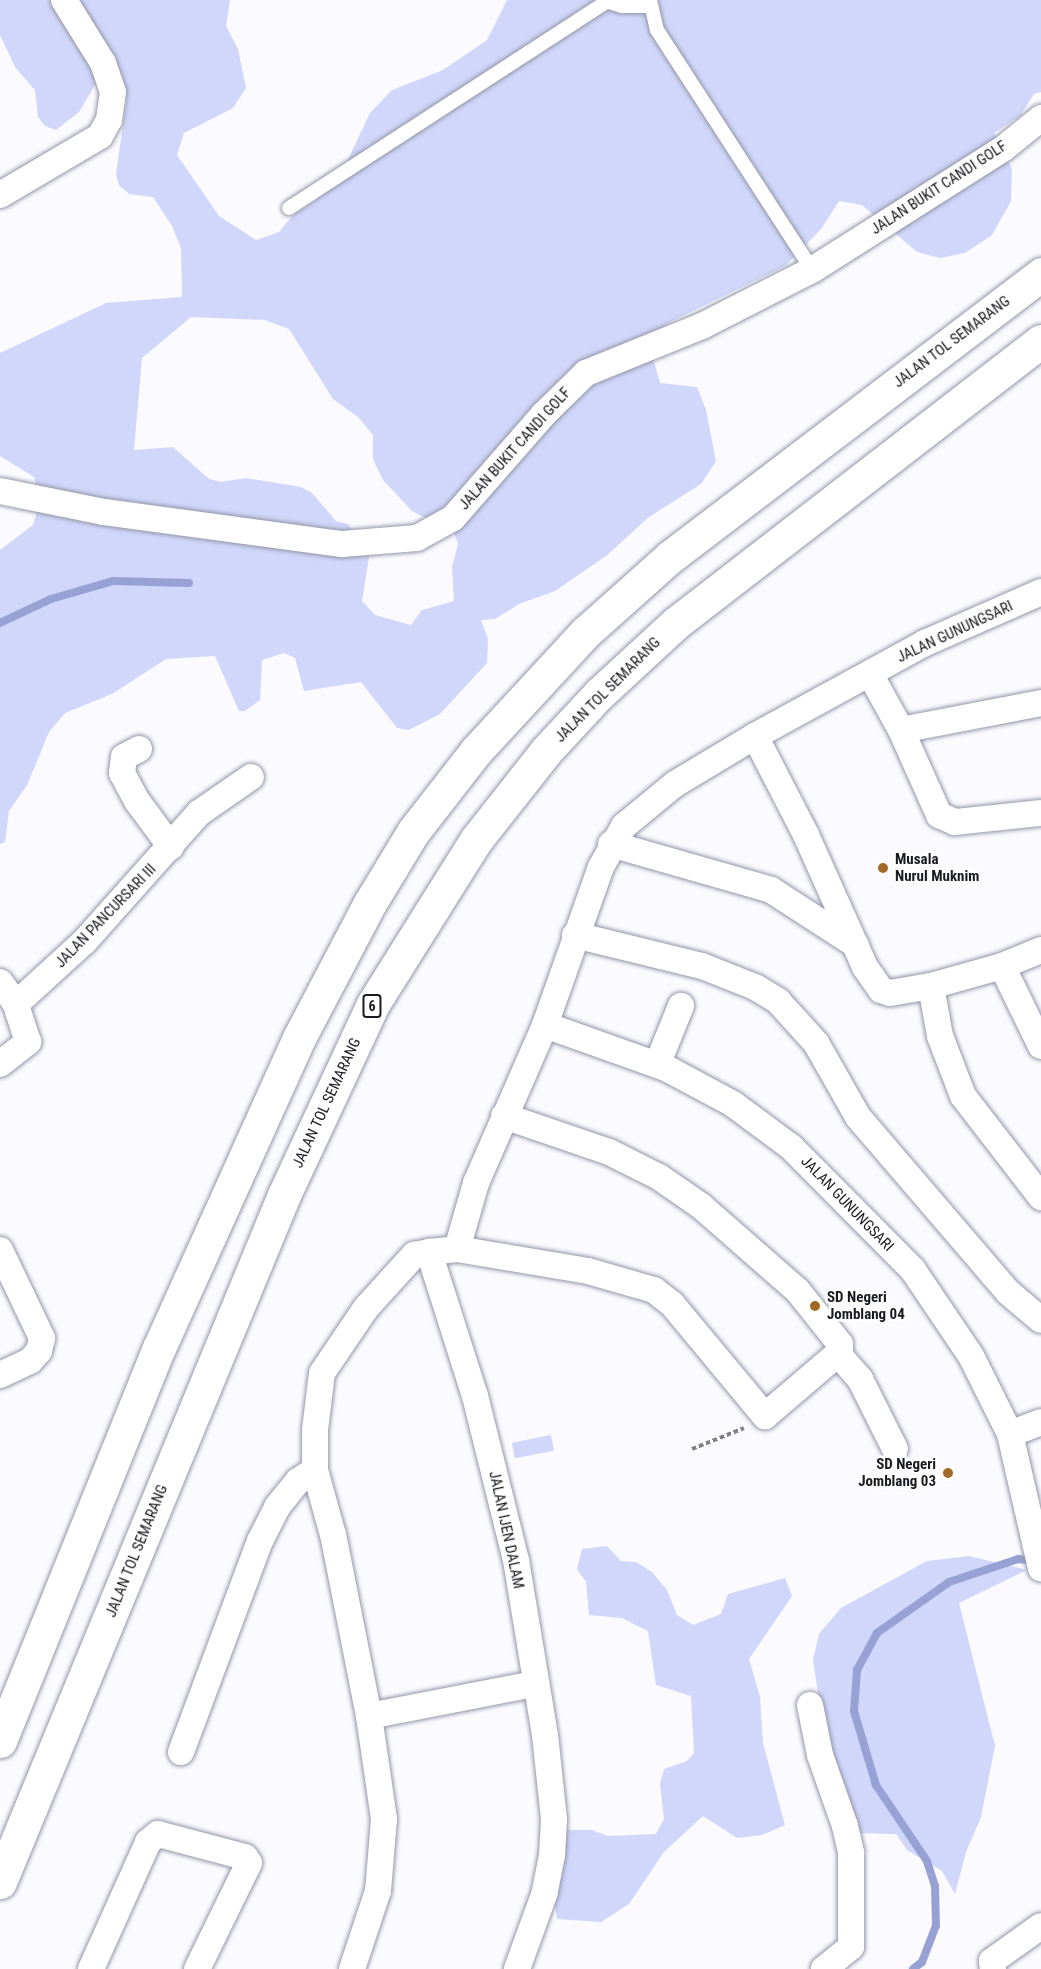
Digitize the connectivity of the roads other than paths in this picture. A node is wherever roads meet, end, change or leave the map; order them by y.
1 (64, 0) edge
2 (604, 1) edge
3 (649, 3) edge
4 (1041, 118) edge
5 (0, 195) edge
6 (289, 208) dead end
7 (812, 270) junction
8 (1041, 274) edge
9 (1041, 341) edge
10 (0, 491) edge
11 (1041, 592) edge
12 (870, 675) junction
13 (1041, 703) edge
14 (901, 730) junction
15 (755, 736) junction
16 (139, 749) dead end
17 (251, 777) dead end
18 (1041, 813) edge
19 (611, 844) junction
20 (171, 847) junction
21 (574, 935) junction
22 (856, 945) junction
23 (1041, 950) edge
24 (1002, 966) junction
25 (0, 982) edge
26 (931, 986) junction
27 (16, 1004) junction
28 (681, 1006) dead end
29 (545, 1025) junction
30 (1041, 1046) edge
31 (0, 1064) edge
32 (657, 1065) junction
33 (504, 1116) junction
34 (1041, 1197) edge
35 (457, 1249) junction
36 (0, 1250) edge
37 (429, 1252) junction
38 (5, 1277) edge
39 (1041, 1320) edge
40 (839, 1355) junction
41 (0, 1375) edge
42 (1041, 1422) edge
43 (1010, 1434) junction
44 (895, 1449) dead end
45 (315, 1470) junction
46 (1041, 1568) edge
47 (534, 1684) junction
48 (810, 1705) dead end
49 (369, 1716) junction
50 (0, 1741) edge
51 (181, 1752) dead end
52 (0, 1882) edge
53 (1041, 1926) edge
54 (91, 1969) edge
55 (197, 1969) edge
56 (352, 1969) edge
57 (518, 1969) edge
58 (824, 1969) edge
59 (993, 1969) edge

1 - 5 street
2 - 3 lane
2 - 6 lane
3 - 7 lane
4 - 7 street, JALAN BUKIT CANDI GOLF
7 - 10 street, JALAN BUKIT CANDI GOLF
8 - 50 highway, JALAN TOL SEMARANG
9 - 52 highway, JALAN TOL SEMARANG / 6
11 - 12 street, JALAN GUNUNGSARI
12 - 14 street
12 - 15 street, JALAN GUNUNGSARI
13 - 14 street
14 - 18 street
15 - 19 street, JALAN GUNUNGSARI
15 - 22 street
16 - 20 street
17 - 20 street, JALAN PANCURSARI III
19 - 21 street, JALAN GUNUNGSARI
19 - 22 street
20 - 27 street, JALAN PANCURSARI III
21 - 29 street, JALAN GUNUNGSARI
21 - 39 street
22 - 26 street
23 - 24 street
24 - 26 street
24 - 30 street
25 - 27 street
26 - 34 street
27 - 31 street
28 - 32 street
29 - 32 street, JALAN GUNUNGSARI
29 - 33 street, JALAN GUNUNGSARI
32 - 43 street, JALAN GUNUNGSARI
33 - 35 street, JALAN GUNUNGSARI
33 - 40 street
35 - 37 street
35 - 40 street
36 - 38 street
37 - 45 street
37 - 47 street, JALAN IJEN DALAM
38 - 41 street
40 - 44 street
42 - 43 street
43 - 46 street, JALAN GUNUNGSARI
45 - 49 street
45 - 51 street
47 - 49 street
47 - 57 street, JALAN IJEN DALAM
48 - 58 street
49 - 56 street
53 - 59 street
54 - 55 street

